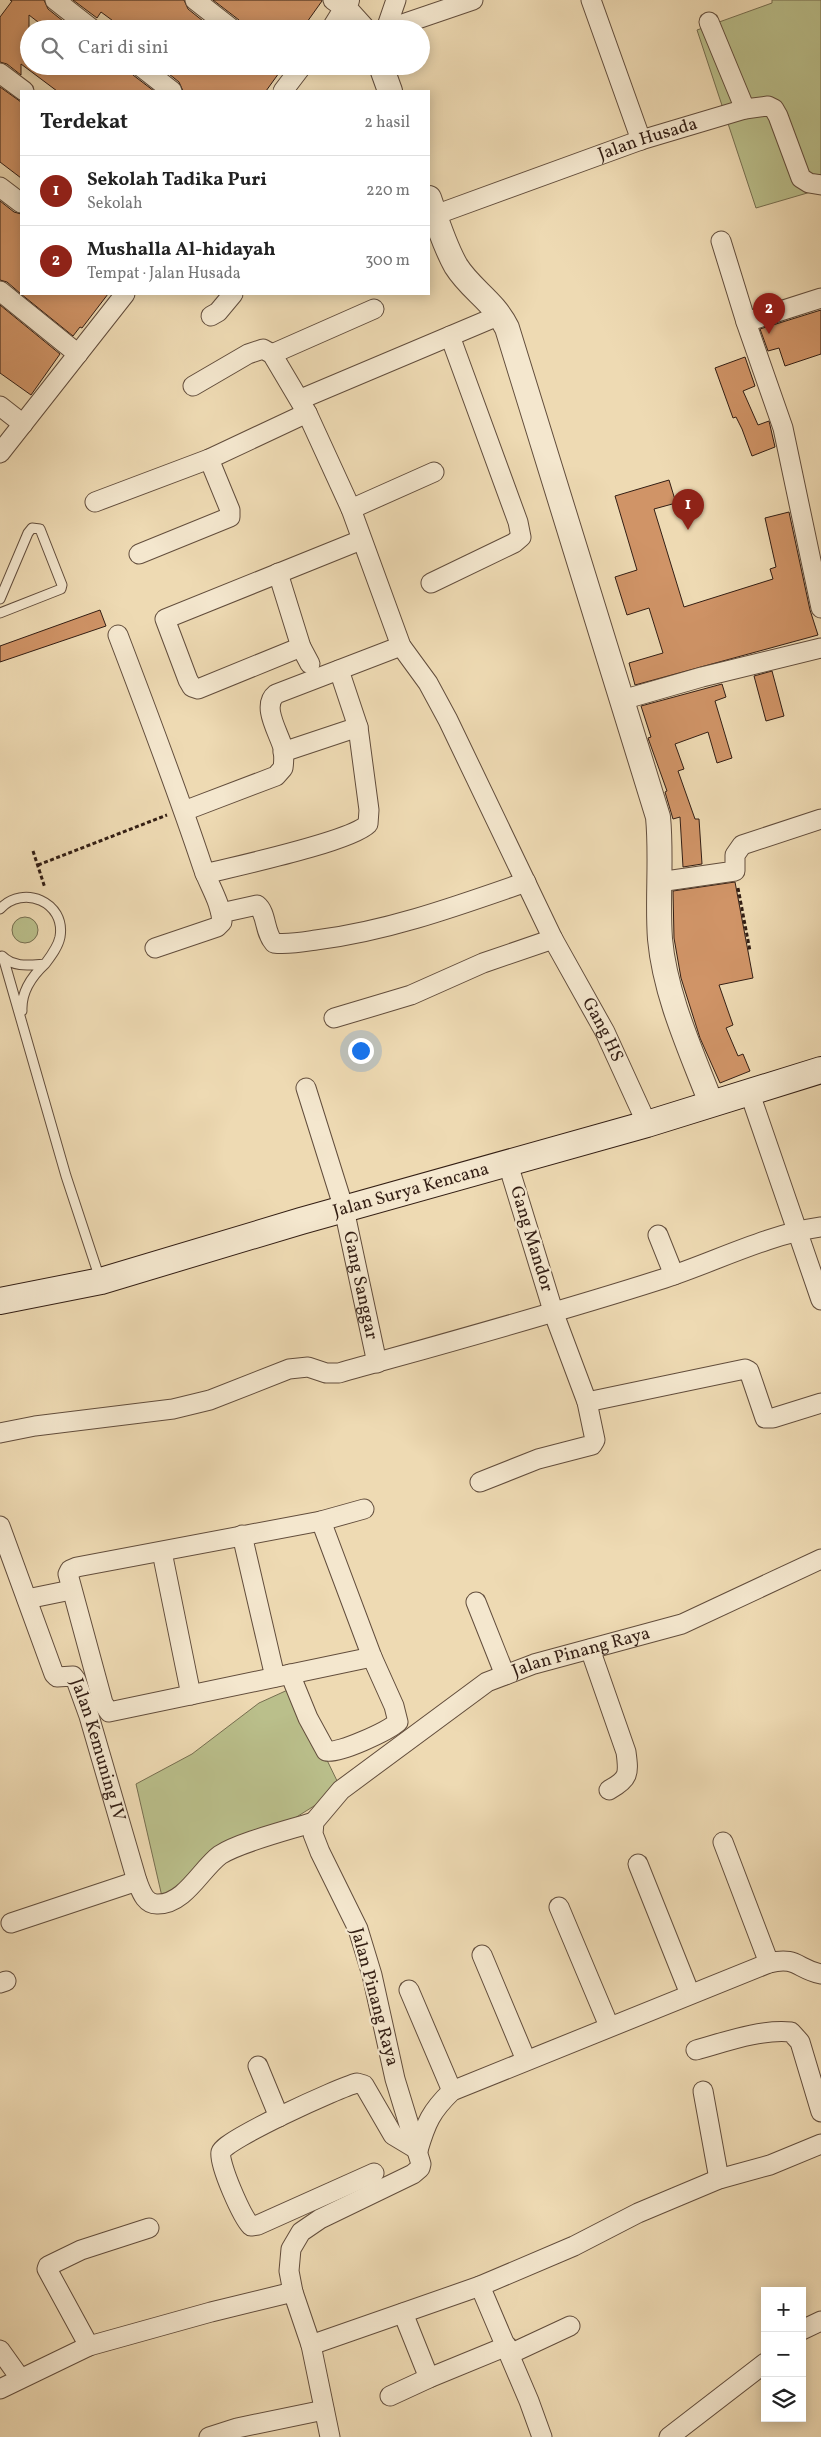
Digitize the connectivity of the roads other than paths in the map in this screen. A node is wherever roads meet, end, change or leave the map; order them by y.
1 (55, 0) edge
2 (195, 0) edge
3 (396, 0) edge
4 (473, 0) edge
5 (591, 0) edge
6 (341, 3) edge
7 (81, 20) edge
8 (221, 20) edge
9 (334, 20) edge
10 (355, 20) edge
11 (390, 20) edge
12 (414, 20) edge
13 (709, 22) dead end
14 (0, 73) edge
15 (152, 75) edge
16 (291, 75) edge
17 (384, 75) edge
18 (23, 90) edge
19 (171, 90) edge
20 (283, 90) edge
21 (390, 90) edge
22 (745, 109) junction
23 (641, 140) junction
24 (821, 185) edge
25 (0, 187) edge
26 (20, 202) edge
27 (432, 206) edge
28 (720, 241) dead end
29 (0, 291) edge
30 (124, 295) edge
31 (232, 295) edge
32 (821, 298) edge
33 (374, 309) dead end
34 (500, 315) junction
35 (211, 316) dead end
36 (746, 322) junction
37 (450, 336) junction
38 (78, 354) junction
39 (272, 354) junction
40 (193, 386) dead end
41 (0, 406) edge
42 (304, 406) junction
43 (23, 424) junction
44 (0, 452) edge
45 (209, 459) junction
46 (434, 472) dead end
47 (95, 502) dead end
48 (351, 509) junction
49 (361, 540) junction
50 (139, 554) dead end
51 (278, 573) junction
52 (431, 583) dead end
53 (0, 599) edge
54 (821, 608) edge
55 (0, 613) edge
56 (118, 635) dead end
57 (401, 646) junction
58 (301, 647) junction
59 (821, 648) edge
60 (310, 664) dead end
61 (339, 670) junction
62 (622, 700) junction
63 (358, 727) junction
64 (283, 752) junction
65 (175, 813) junction
66 (821, 819) edge
67 (205, 874) junction
68 (526, 882) junction
69 (659, 882) junction
70 (0, 909) edge
71 (221, 913) junction
72 (553, 939) junction
73 (155, 948) dead end
74 (2, 955) edge
75 (45, 964) junction
76 (334, 1018) dead end
77 (25, 1028) junction
78 (821, 1070) edge
79 (306, 1088) dead end
80 (749, 1091) junction
81 (711, 1103) junction
82 (647, 1124) junction
83 (508, 1164) junction
84 (344, 1209) junction
85 (821, 1227) edge
86 (797, 1230) junction
87 (658, 1235) dead end
88 (674, 1275) junction
89 (101, 1281) junction
90 (821, 1300) edge
91 (0, 1301) edge
92 (554, 1314) junction
93 (377, 1363) junction
94 (587, 1402) junction
95 (821, 1403) edge
96 (0, 1433) edge
97 (480, 1482) dead end
98 (364, 1509) dead end
99 (321, 1521) junction
100 (0, 1526) edge
101 (242, 1535) junction
102 (162, 1552) junction
103 (821, 1559) edge
104 (71, 1590) junction
105 (27, 1599) junction
106 (476, 1602) dead end
107 (590, 1649) junction
108 (372, 1657) junction
109 (505, 1675) junction
110 (282, 1676) junction
111 (191, 1696) junction
112 (609, 1790) dead end
113 (314, 1822) junction
114 (723, 1842) dead end
115 (638, 1864) dead end
116 (137, 1881) junction
117 (559, 1907) dead end
118 (11, 1923) dead end
119 (482, 1955) dead end
120 (769, 1963) junction
121 (821, 1974) edge
122 (409, 1990) dead end
123 (690, 1994) junction
124 (609, 2026) junction
125 (696, 2050) dead end
126 (526, 2060) junction
127 (258, 2066) dead end
128 (452, 2091) junction
129 (703, 2091) dead end
130 (821, 2112) edge
131 (279, 2117) junction
132 (821, 2144) edge
133 (418, 2150) junction
134 (374, 2173) dead end
135 (719, 2179) junction
136 (149, 2228) dead end
137 (480, 2286) junction
138 (293, 2292) junction
139 (403, 2313) junction
140 (821, 2321) edge
141 (570, 2326) dead end
142 (806, 2328) edge
143 (311, 2345) junction
144 (89, 2346) junction
145 (0, 2350) edge
146 (508, 2350) junction
147 (761, 2366) edge
148 (20, 2378) junction
149 (429, 2378) junction
150 (0, 2389) edge
151 (390, 2396) dead end
152 (324, 2410) junction
153 (676, 2435) edge
154 (209, 2437) edge
155 (330, 2437) edge
156 (542, 2437) edge

1 - 7 street
2 - 8 street
3 - 11 street
4 - 12 street
5 - 23 street
6 - 9 street
6 - 10 street
13 - 22 street
14 - 18 street
15 - 19 street
16 - 20 street
17 - 21 street
22 - 23 street, Jalan Husada
22 - 24 street, Jalan Husada
23 - 27 street, Jalan Husada
25 - 26 street
27 - 34 street
28 - 36 street
29 - 38 street
30 - 38 street
31 - 35 street
32 - 36 street
33 - 39 street
34 - 37 street
34 - 62 street
36 - 54 street
37 - 42 street
37 - 52 street
38 - 43 street
39 - 40 street
39 - 42 street, Gang HS
41 - 43 street
42 - 45 street
42 - 48 street, Gang HS
43 - 44 street
45 - 47 street
45 - 50 street
46 - 48 street
48 - 49 street, Gang HS
49 - 51 street
49 - 57 street, Gang HS
51 - 58 street
51 - 58 street
53 - 55 lane
56 - 65 street
57 - 61 street
57 - 68 street, Gang HS
58 - 60 street
59 - 62 street
61 - 63 street
61 - 64 street
62 - 69 street
63 - 64 street
63 - 67 street
64 - 65 street
65 - 67 street
66 - 69 street
67 - 71 street
68 - 71 street
68 - 72 street, Gang HS
69 - 81 street
70 - 75 lane
71 - 73 street
72 - 76 street
72 - 82 street, Gang HS
74 - 75 lane
74 - 77 lane
75 - 77 lane
77 - 89 lane
78 - 80 main road, Jalan Surya Kencana
79 - 84 street, Gang Sanggar
80 - 81 main road, Jalan Surya Kencana
80 - 86 street
81 - 82 main road, Jalan Surya Kencana
82 - 83 main road, Jalan Surya Kencana
83 - 84 main road, Jalan Surya Kencana
83 - 92 street, Gang Mandor
84 - 89 main road, Jalan Surya Kencana
84 - 93 street, Gang Sanggar
85 - 86 street
86 - 88 street
86 - 90 street
87 - 88 street
88 - 92 street
89 - 91 main road, Jalan Surya Kencana
92 - 93 street
92 - 94 street, Gang Mandor
93 - 96 street
94 - 95 street
94 - 97 street, Gang Mandor
98 - 99 street
99 - 101 street
99 - 108 street
100 - 105 street, Jalan Kemuning IV
101 - 102 street
101 - 110 street
102 - 104 street
102 - 111 street
103 - 107 street, Jalan Pinang Raya
104 - 105 street
104 - 111 street
105 - 116 street, Jalan Kemuning IV
106 - 109 street
107 - 109 street, Jalan Pinang Raya
107 - 112 street
108 - 110 street
108 - 110 street
109 - 113 street, Jalan Pinang Raya
110 - 111 street
113 - 116 street
113 - 133 street, Jalan Pinang Raya
114 - 120 street
115 - 123 street
116 - 118 street
117 - 124 street
119 - 126 street
120 - 121 street
120 - 123 street
122 - 128 street
123 - 124 street
124 - 126 street
125 - 130 street
126 - 128 street
127 - 131 street
128 - 133 street
129 - 135 street
131 - 133 street
131 - 134 street
132 - 135 street
133 - 138 street, Jalan Pinang Raya
135 - 137 street
136 - 144 street
137 - 139 street
137 - 146 street
138 - 143 street, Jalan Pinang Raya
138 - 144 street
139 - 143 street
139 - 149 street
140 - 142 street
141 - 146 street
143 - 152 street, Jalan Pinang Raya
144 - 148 street
145 - 148 street
146 - 149 street
146 - 156 street
147 - 153 street
148 - 150 street
149 - 151 street
152 - 154 street
152 - 155 street, Jalan Pinang Raya

